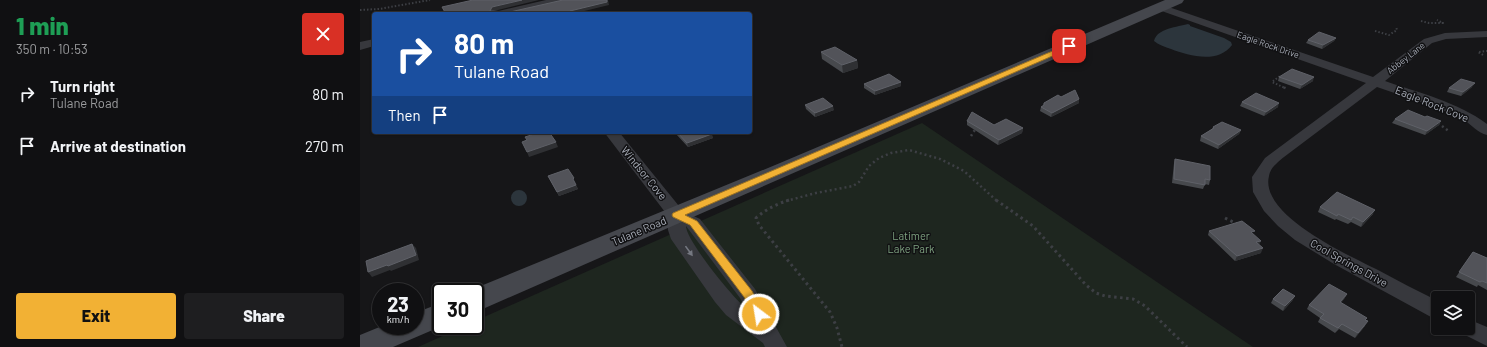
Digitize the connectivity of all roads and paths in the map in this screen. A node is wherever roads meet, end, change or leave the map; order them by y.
1 (430, 0) edge
2 (560, 0) edge
3 (1169, 4) edge
4 (360, 10) edge
5 (507, 12) edge
6 (1438, 20) dead end
7 (1421, 21) dead end
8 (1396, 27) dead end
9 (1375, 31) dead end
10 (1487, 34) edge
11 (372, 43) edge
12 (360, 46) edge
13 (1487, 51) edge
14 (1483, 55) dead end
15 (1283, 77) edge
16 (1375, 82) junction
17 (1286, 90) dead end
18 (1434, 121) edge
19 (981, 126) edge
20 (1487, 130) edge
21 (1450, 132) dead end
22 (613, 134) edge
23 (971, 136) dead end
24 (1267, 204) joint
25 (677, 215) junction
26 (1225, 218) dead end
27 (1241, 225) edge
28 (484, 296) edge
29 (1431, 307) edge
30 (1475, 331) edge
31 (390, 335) edge
32 (1487, 337) edge
33 (774, 342) edge
34 (362, 347) edge
35 (842, 347) edge
36 (1188, 347) edge

1 - 4 path
2 - 5 street
3 - 16 street, Eagle Rock Drive
3 - 25 street, Tulane Road
6 - 7 path
8 - 9 path
10 - 16 street, Abbey Lane
11 - 12 street
13 - 14 path
15 - 17 path
16 - 20 street, Eagle Rock Cove
16 - 24 street, Abbey Lane
18 - 21 path
19 - 23 path
22 - 25 street, Windsor Cove
24 - 29 street, Cool Springs Drive
25 - 28 street, Tulane Road
25 - 33 street
26 - 27 path
30 - 32 street
31 - 34 street
35 - 36 path

